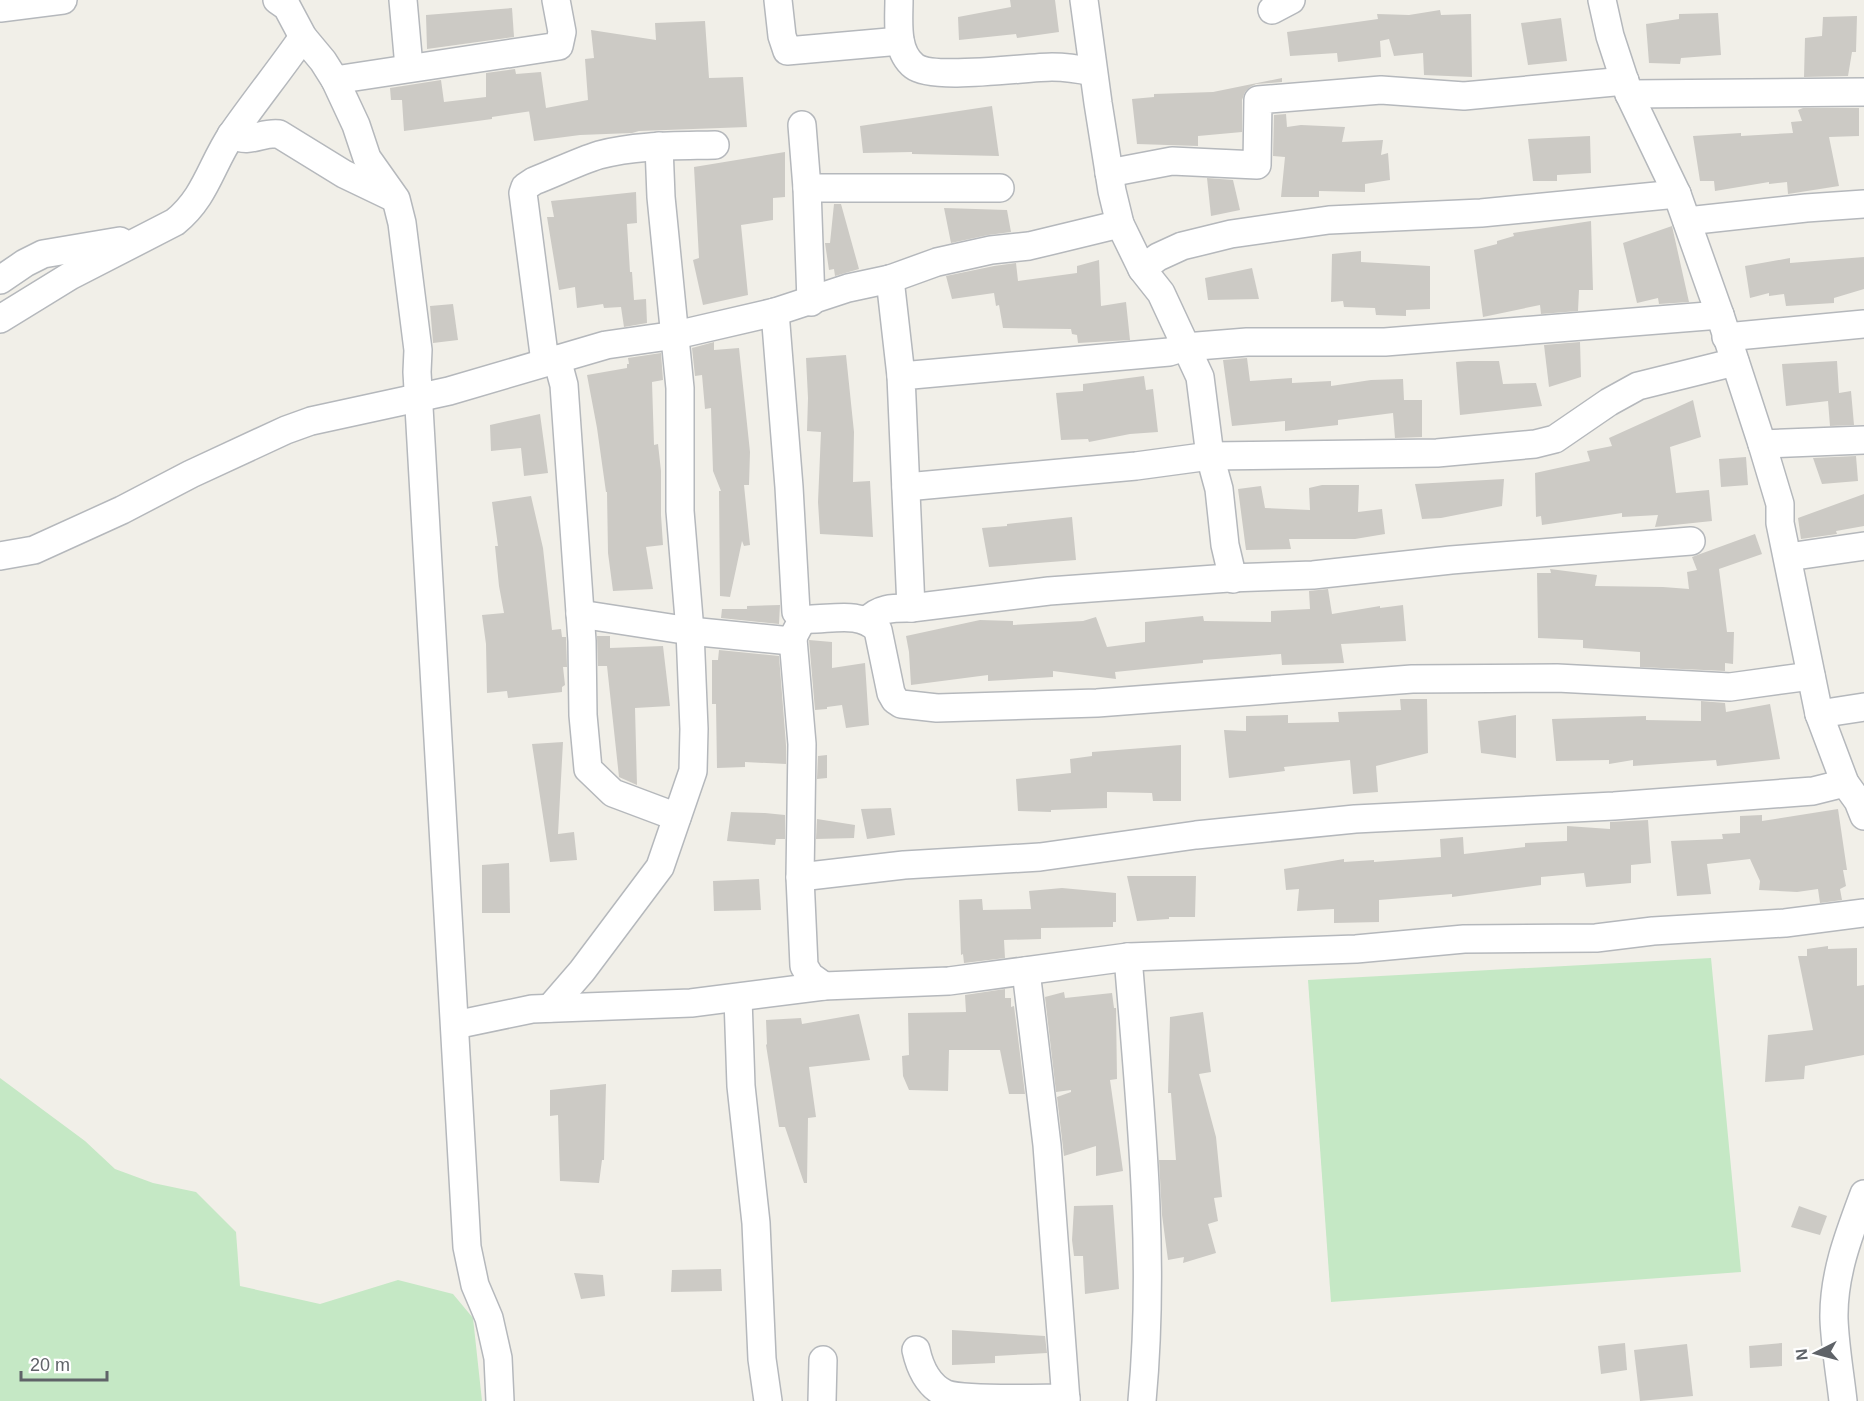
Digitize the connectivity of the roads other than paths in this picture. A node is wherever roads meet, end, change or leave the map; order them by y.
1 (63, 0) edge
2 (277, 0) edge
3 (403, 0) edge
4 (556, 0) edge
5 (778, 0) edge
6 (899, 0) edge
7 (1084, 0) edge
8 (1602, 0) edge
9 (0, 8) edge
10 (303, 38) junction
11 (900, 41) junction
12 (409, 67) junction
13 (1094, 72) junction
14 (335, 80) junction
15 (1627, 87) junction
16 (1864, 92) edge
17 (802, 125) dead end
18 (231, 135) junction
19 (715, 145) dead end
20 (659, 146) junction
21 (1109, 173) junction
22 (807, 188) junction
23 (1000, 188) dead end
24 (200, 194) junction
25 (1677, 194) junction
26 (396, 199) junction
27 (1864, 204) edge
28 (1687, 221) junction
29 (1120, 224) junction
30 (1142, 269) junction
31 (890, 279) junction
32 (0, 280) edge
33 (811, 302) junction
34 (775, 312) junction
35 (0, 319) edge
36 (1864, 324) edge
37 (1723, 326) junction
38 (676, 335) junction
39 (1185, 347) junction
40 (551, 360) junction
41 (1735, 362) junction
42 (901, 376) junction
43 (419, 397) junction
44 (1864, 440) edge
45 (1762, 444) junction
46 (1210, 456) junction
47 (906, 487) junction
48 (1691, 541) dead end
49 (1864, 546) edge
50 (3, 553) edge
51 (1788, 557) junction
52 (1233, 579) junction
53 (912, 608) junction
54 (580, 614) junction
55 (867, 621) junction
56 (798, 629) junction
57 (690, 631) junction
58 (1811, 676) junction
59 (1864, 707) edge
60 (1819, 714) junction
61 (1845, 783) junction
62 (1864, 816) edge
63 (677, 817) junction
64 (800, 877) junction
65 (1864, 913) edge
66 (1128, 957) junction
67 (1026, 971) junction
68 (824, 986) junction
69 (738, 998) junction
70 (550, 1008) junction
71 (455, 1025) junction
72 (1864, 1194) edge
73 (916, 1350) dead end
74 (823, 1360) dead end
75 (1066, 1400) edge
76 (501, 1401) edge
77 (768, 1401) edge
78 (822, 1401) edge
79 (1142, 1401) edge
80 (1843, 1401) edge

1 - 9 street
2 - 10 street
3 - 12 street
4 - 12 street
5 - 11 street
6 - 11 street
7 - 13 street
8 - 15 street
10 - 14 street
10 - 18 street
11 - 13 street
12 - 14 street
13 - 21 street
14 - 26 street
15 - 16 street
15 - 21 street
15 - 25 street
17 - 22 street
18 - 24 street
18 - 26 street
19 - 20 street
20 - 38 street
20 - 40 street
21 - 29 street
22 - 23 street
22 - 33 street
24 - 32 street
24 - 35 street
25 - 28 street
25 - 30 street
26 - 43 street
27 - 28 street
28 - 37 street
29 - 30 street
29 - 31 street
30 - 39 street
31 - 33 street
31 - 42 street
33 - 34 street
34 - 38 street
34 - 56 street
36 - 37 street
37 - 39 street
37 - 41 street
38 - 40 street
38 - 57 street
39 - 42 street
39 - 46 street
40 - 43 street
40 - 54 street
41 - 45 street
41 - 46 street
42 - 47 street
43 - 50 street
43 - 71 street
44 - 45 street
45 - 51 street
46 - 47 street
46 - 52 street
47 - 53 street
48 - 52 street
49 - 51 street
51 - 58 street
52 - 53 street
53 - 55 street
54 - 57 street
54 - 63 street
55 - 56 street
55 - 58 street
56 - 57 street
56 - 64 street
57 - 63 street
58 - 60 street
59 - 60 street
60 - 61 street
61 - 62 street
61 - 64 street
63 - 70 street
64 - 68 street
65 - 66 street
66 - 67 street
66 - 79 street
67 - 68 street
67 - 75 street
68 - 69 street
69 - 70 street
69 - 77 street
70 - 71 street
71 - 76 street
72 - 80 street
73 - 75 street
74 - 78 street

